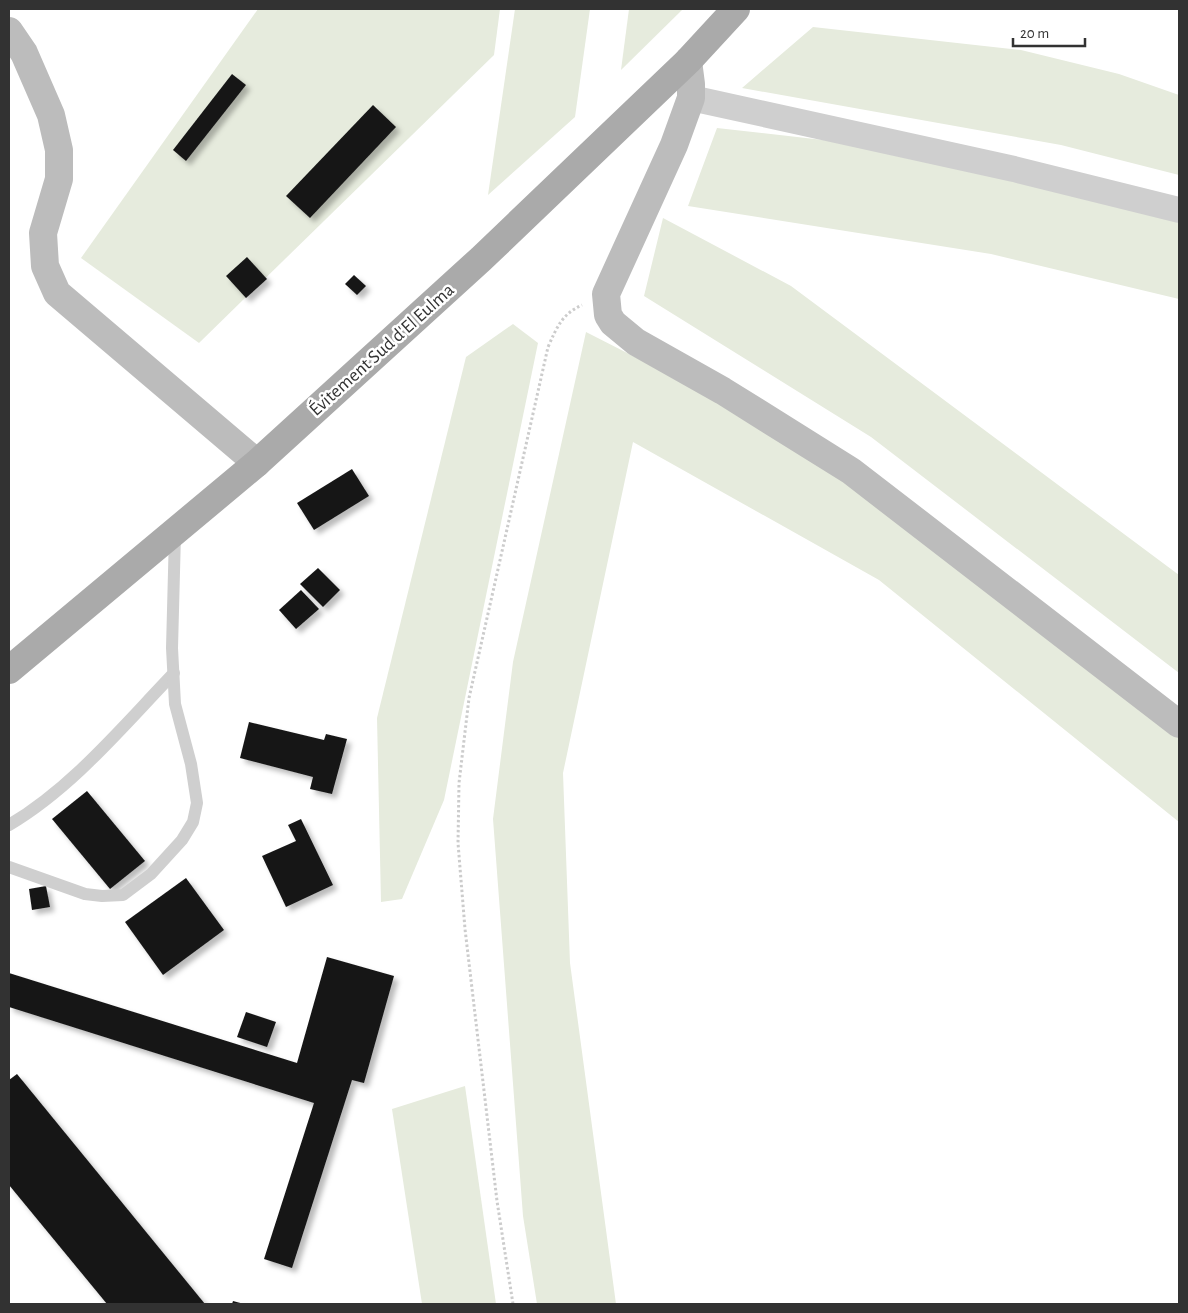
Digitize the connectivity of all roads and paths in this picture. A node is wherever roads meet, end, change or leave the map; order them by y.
1 (736, 9) edge
2 (9, 32) edge
3 (688, 61) junction
4 (691, 98) junction
5 (1179, 210) edge
6 (606, 294) junction
7 (257, 463) junction
8 (175, 531) junction
9 (9, 670) edge
10 (174, 674) junction
11 (1179, 724) edge
12 (9, 825) edge
13 (9, 867) edge
14 (513, 1304) edge

1 - 3 main road, Évitement Sud d'El Eulma
2 - 7 street
3 - 4 street
3 - 7 main road, Évitement Sud d'El Eulma
4 - 5 street
4 - 6 street
6 - 11 street
6 - 14 path
7 - 8 main road, Évitement Sud d'El Eulma
8 - 9 main road, Évitement Sud d'El Eulma
8 - 10 lane
10 - 12 lane
10 - 13 lane

